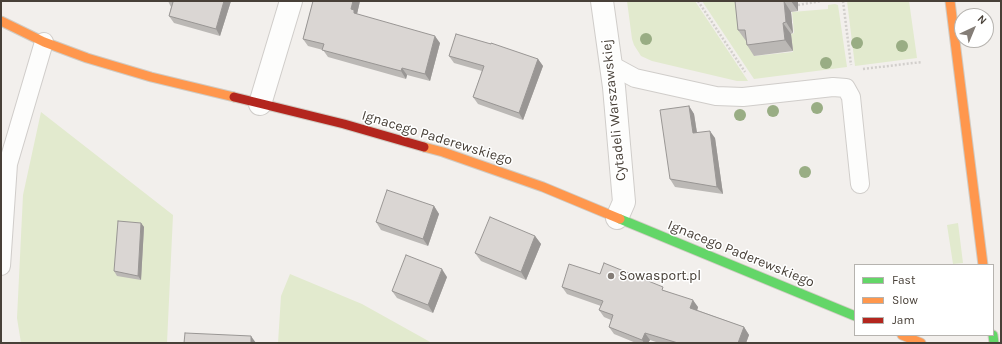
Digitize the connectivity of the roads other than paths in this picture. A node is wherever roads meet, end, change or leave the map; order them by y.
1 (291, 1) edge
2 (602, 1) edge
3 (950, 1) edge
4 (1, 21) edge
5 (44, 42) junction
6 (611, 65) junction
7 (260, 104) junction
8 (860, 184) dead end
9 (618, 218) junction
10 (983, 264) edge
11 (1, 266) edge
12 (854, 316) edge
13 (904, 336) edge
14 (921, 343) edge

1 - 7 street
2 - 6 street, Cytadeli Warszawskiej
3 - 10 street
4 - 5 street, Ignacego Paderewskiego
5 - 7 street, Ignacego Paderewskiego
5 - 11 lane
6 - 8 lane
6 - 9 street, Cytadeli Warszawskiej
7 - 9 street, Ignacego Paderewskiego
9 - 12 street, Ignacego Paderewskiego
13 - 14 street

